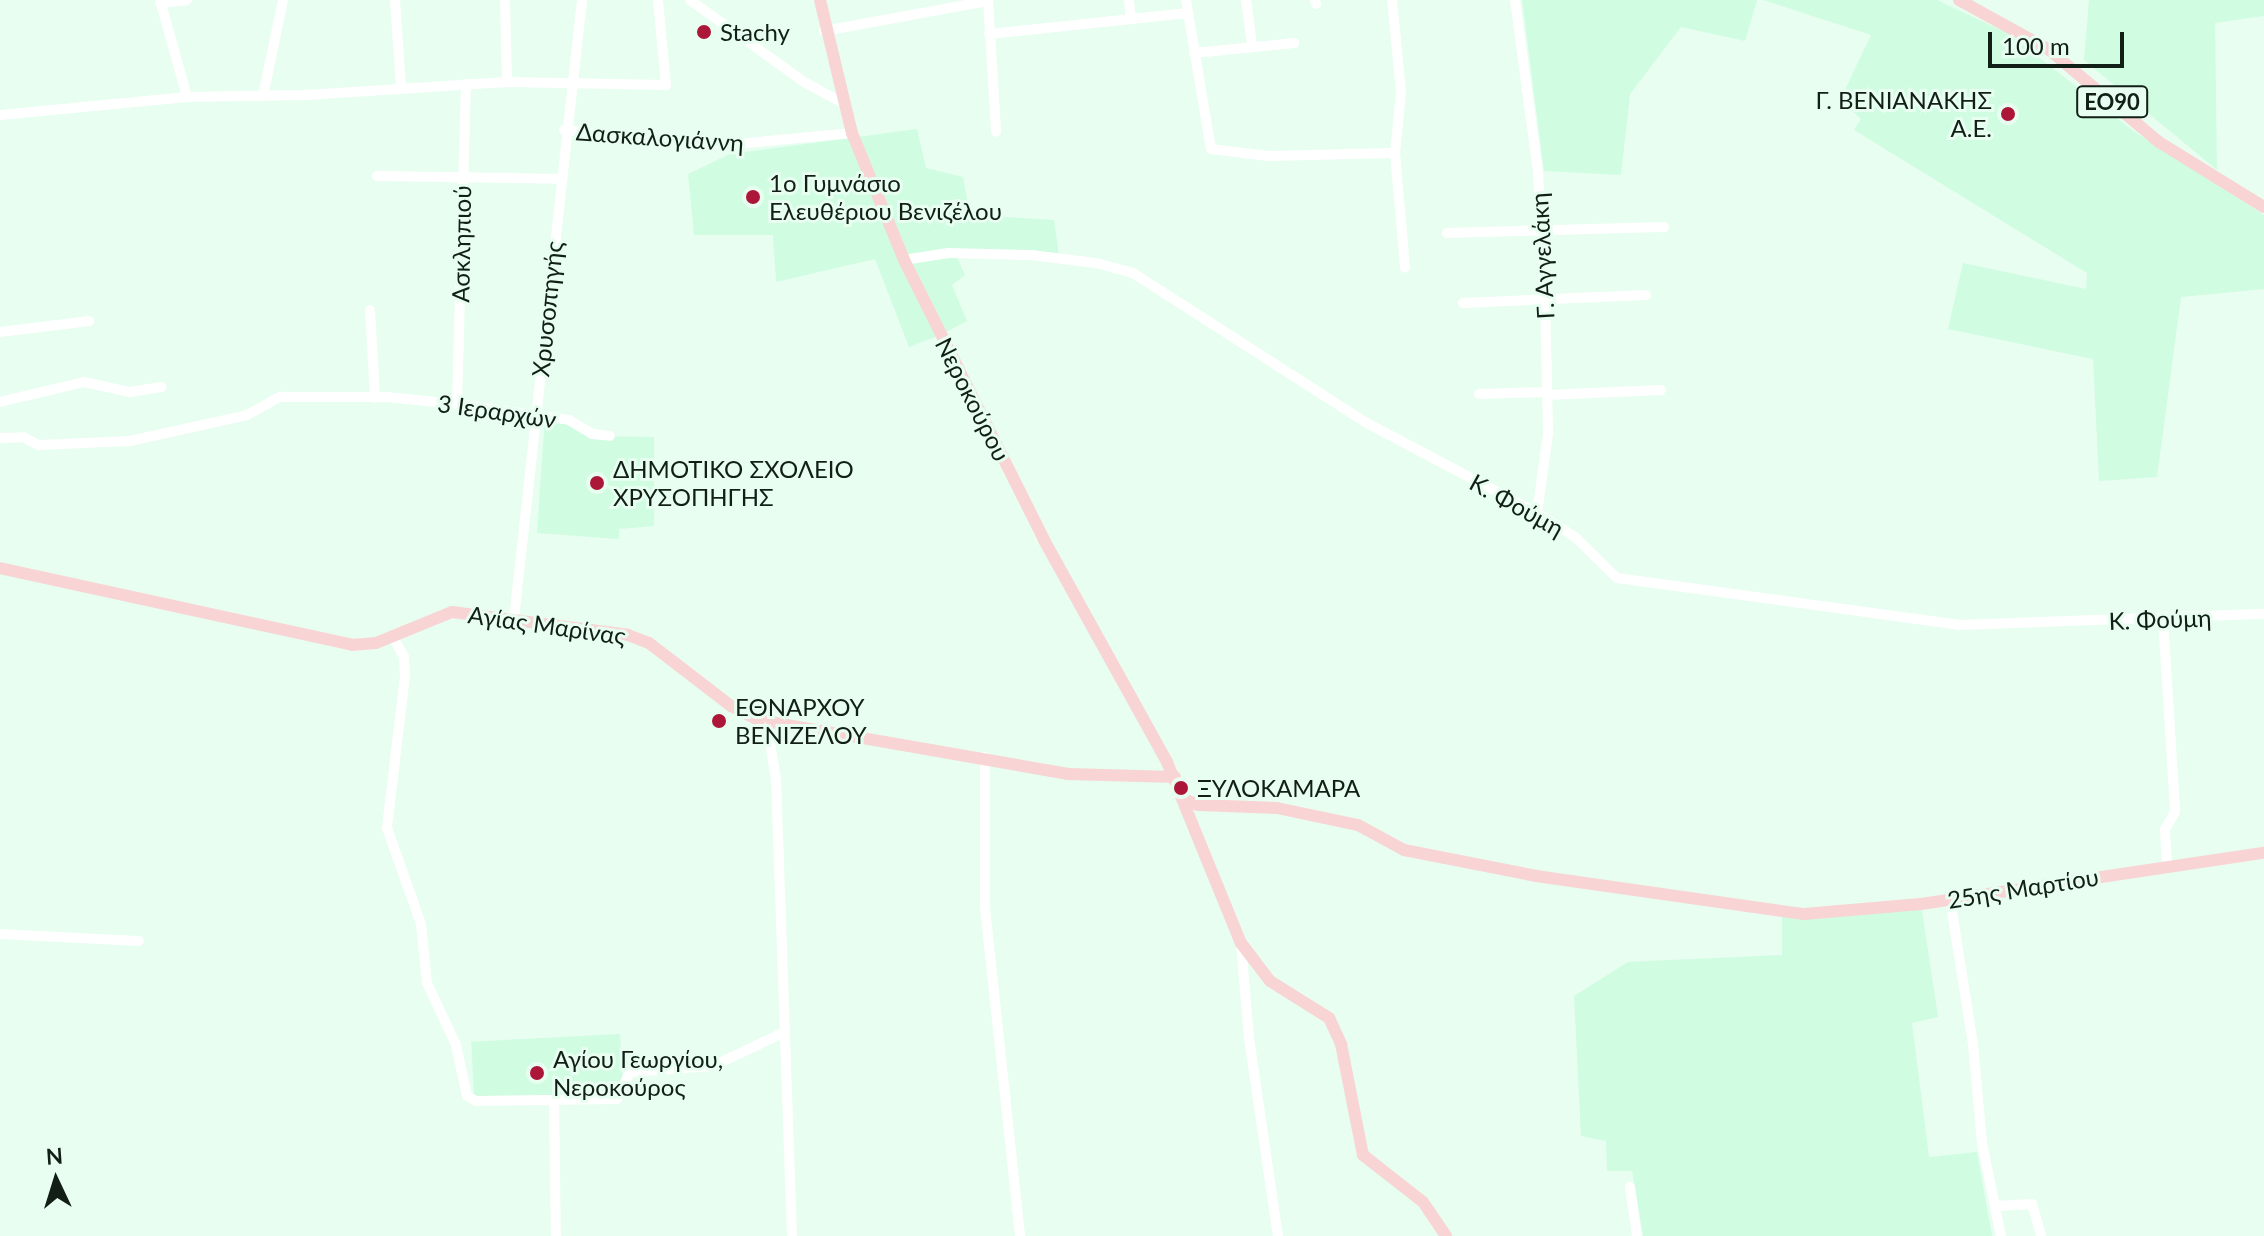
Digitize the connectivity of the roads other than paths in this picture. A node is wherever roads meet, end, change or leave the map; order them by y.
1 (187, 0) edge
2 (283, 0) edge
3 (395, 0) edge
4 (505, 0) edge
5 (582, 0) edge
6 (658, 0) edge
7 (690, 0) edge
8 (820, 0) edge
9 (988, 0) edge
10 (1129, 0) edge
11 (1186, 0) edge
12 (1246, 0) edge
13 (1392, 0) edge
14 (1515, 0) edge
15 (1959, 0) edge
16 (160, 1) edge
17 (942, 5) edge
18 (705, 6) edge
19 (1188, 13) junction
20 (1131, 19) junction
21 (824, 31) junction
22 (989, 34) junction
23 (1295, 43) dead end
24 (1252, 45) junction
25 (1194, 53) junction
26 (507, 82) junction
27 (466, 84) junction
28 (571, 86) junction
29 (401, 89) junction
30 (263, 96) junction
31 (187, 97) junction
32 (843, 103) junction
33 (0, 115) edge
34 (564, 130) junction
35 (996, 132) dead end
36 (852, 133) junction
37 (1395, 153) junction
38 (377, 176) dead end
39 (462, 176) junction
40 (560, 179) junction
41 (2264, 207) edge
42 (1664, 227) dead end
43 (1542, 231) junction
44 (1447, 233) dead end
45 (904, 260) junction
46 (1405, 268) dead end
47 (1646, 295) dead end
48 (1545, 297) junction
49 (1463, 303) dead end
50 (370, 310) dead end
51 (89, 321) dead end
52 (0, 332) edge
53 (162, 387) dead end
54 (1661, 390) dead end
55 (1479, 394) dead end
56 (1547, 394) junction
57 (377, 398) junction
58 (0, 402) edge
59 (457, 404) junction
60 (537, 416) junction
61 (610, 436) dead end
62 (0, 438) edge
63 (1537, 513) junction
64 (0, 568) edge
65 (2264, 614) edge
66 (514, 619) junction
67 (2163, 619) junction
68 (392, 636) junction
69 (759, 720) junction
70 (985, 757) junction
71 (1175, 777) junction
72 (1184, 799) junction
73 (2264, 853) edge
74 (2167, 867) junction
75 (1950, 899) junction
76 (0, 934) edge
77 (139, 941) dead end
78 (1241, 943) junction
79 (785, 1032) junction
80 (554, 1100) junction
81 (1630, 1187) dead end
82 (1995, 1206) junction
83 (556, 1236) edge
84 (792, 1236) edge
85 (1020, 1236) edge
86 (1278, 1236) edge
87 (1446, 1236) edge
88 (1637, 1236) edge
89 (2001, 1236) edge
90 (2041, 1236) edge

1 - 16 street
2 - 30 street
3 - 29 street
4 - 26 street
5 - 28 street, Χρυσοπηγής
6 - 28 street
7 - 18 street
8 - 21 main road, Νεροκούρου
9 - 17 street
9 - 22 street
10 - 20 street
11 - 19 street
12 - 24 street
13 - 37 street
14 - 43 street, Γ. Αγγελάκη
15 - 41 main road, ΕΟ90
16 - 31 street
17 - 21 street
18 - 32 street
19 - 20 street
19 - 25 street
20 - 22 street
21 - 32 main road, Νεροκούρου
22 - 35 street
23 - 24 street
24 - 25 street
25 - 37 street
26 - 27 street
26 - 28 street
27 - 29 street
27 - 39 street, Ασκληπιού
28 - 34 street, Χρυσοπηγής
29 - 30 street
30 - 31 street
31 - 33 street
32 - 36 main road, Νεροκούρου
34 - 36 street, Δασκαλογιάννη
34 - 40 street, Χρυσοπηγής
36 - 45 main road, Νεροκούρου
37 - 46 street
38 - 39 street
39 - 40 street
39 - 59 street, Ασκληπιού
40 - 60 street, Χρυσοπηγής
42 - 43 street
43 - 44 street
43 - 48 street, Γ. Αγγελάκη
45 - 63 street, Κ. Φούμη
45 - 71 main road, Νεροκούρου
47 - 48 street
48 - 49 street
48 - 56 street, Γ. Αγγελάκη
50 - 57 street
51 - 52 street
53 - 58 street
54 - 56 street
55 - 56 street
56 - 63 street, Γ. Αγγελάκη
57 - 59 street, 3 Ιεραρχών
57 - 62 street, 3 Ιεραρχών
59 - 60 street, 3 Ιεραρχών
60 - 61 street, 3 Ιεραρχών
60 - 66 street, Χρυσοπηγής
63 - 67 street, Κ. Φούμη
64 - 68 main road, Αγίας Μαρίνας
65 - 67 street, Κ. Φούμη
66 - 68 main road, Αγίας Μαρίνας
66 - 69 main road, Αγίας Μαρίνας
67 - 74 street
68 - 80 street
69 - 70 main road, Αγίας Μαρίνας
69 - 79 street
70 - 71 main road, Αγίας Μαρίνας
70 - 85 street
71 - 72 main road, Νεροκούρου
72 - 75 main road, 25ης Μαρτίου
72 - 78 main road, Νεροκούρου
73 - 74 main road, 25ης Μαρτίου
74 - 75 main road, 25ης Μαρτίου
75 - 82 street
76 - 77 street
78 - 86 street
78 - 87 main road, Νεροκούρου
79 - 80 street
79 - 84 street
80 - 83 street
81 - 88 street
82 - 89 street
82 - 90 street

